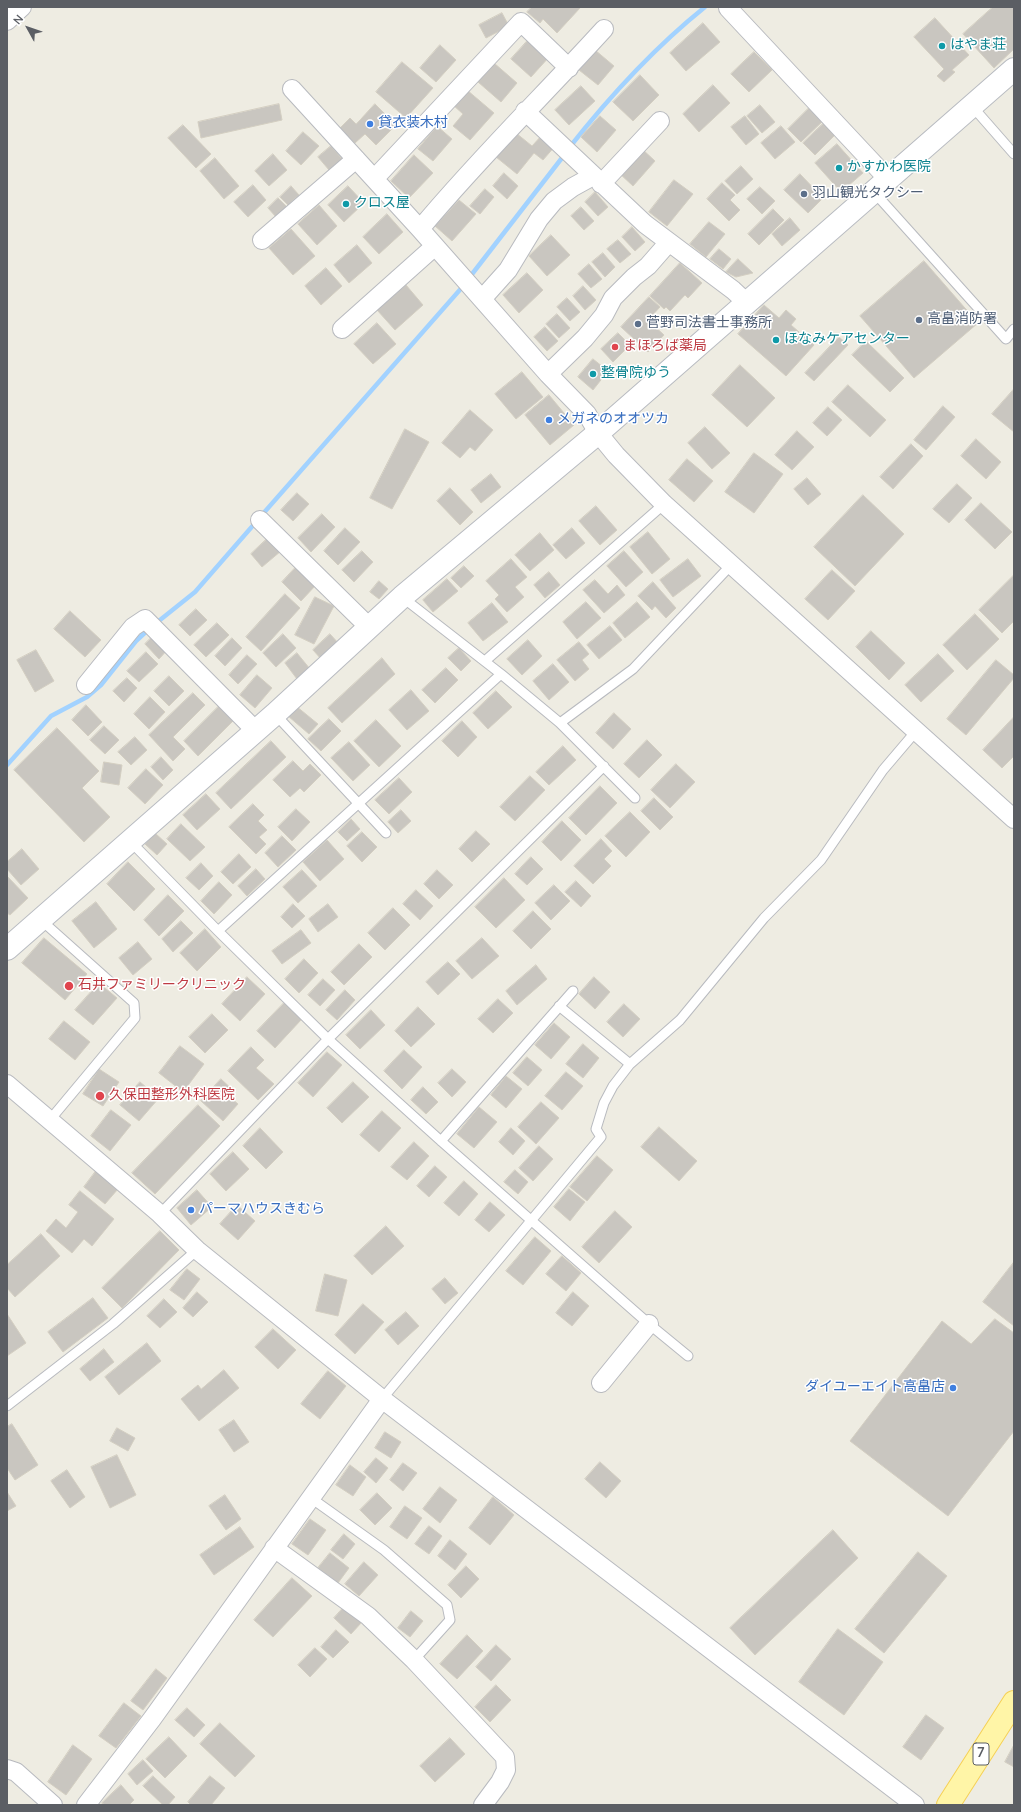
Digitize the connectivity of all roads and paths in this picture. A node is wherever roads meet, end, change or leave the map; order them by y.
1 (22, 7) edge
2 (728, 8) dead end
3 (7, 21) edge
4 (604, 29) dead end
5 (569, 68) junction
6 (1014, 69) edge
7 (292, 88) dead end
8 (972, 106) junction
9 (525, 111) junction
10 (660, 121) dead end
11 (1014, 154) edge
12 (356, 159) junction
13 (375, 178) junction
14 (597, 180) junction
15 (882, 185) junction
16 (420, 229) junction
17 (262, 240) dead end
18 (669, 242) junction
19 (435, 246) junction
20 (482, 298) junction
21 (747, 303) junction
22 (342, 329) dead end
23 (1014, 329) edge
24 (548, 374) junction
25 (598, 433) junction
26 (664, 504) junction
27 (260, 520) dead end
28 (732, 564) junction
29 (402, 597) junction
30 (369, 627) junction
31 (485, 661) junction
32 (501, 674) junction
33 (86, 685) dead end
34 (275, 714) junction
35 (560, 723) junction
36 (255, 730) junction
37 (917, 730) junction
38 (604, 766) junction
39 (635, 798) dead end
40 (360, 803) junction
41 (1011, 810) edge
42 (386, 832) dead end
43 (131, 842) junction
44 (41, 920) junction
45 (218, 931) junction
46 (7, 948) edge
47 (573, 991) dead end
48 (559, 1006) junction
49 (328, 1038) junction
50 (630, 1064) junction
51 (7, 1084) edge
52 (49, 1121) junction
53 (441, 1141) junction
54 (160, 1214) junction
55 (532, 1220) junction
56 (198, 1250) junction
57 (649, 1324) junction
58 (688, 1356) dead end
59 (601, 1383) dead end
60 (382, 1399) junction
61 (7, 1406) edge
62 (311, 1498) junction
63 (274, 1548) junction
64 (414, 1660) junction
65 (1014, 1702) edge
66 (7, 1768) edge
67 (53, 1805) edge
68 (86, 1805) edge
69 (483, 1805) edge
70 (915, 1805) edge
71 (948, 1805) edge

1 - 3 street
2 - 15 street
4 - 5 street
5 - 9 street
5 - 13 street
6 - 8 street
7 - 12 street
8 - 11 lane
8 - 15 street
9 - 14 street
9 - 16 street
10 - 14 street
12 - 13 street
12 - 17 street
13 - 16 street
14 - 18 street
14 - 20 street
15 - 21 street
15 - 23 lane
16 - 19 street
18 - 21 street
18 - 24 street
19 - 20 street
19 - 22 street
20 - 24 street
21 - 25 street
24 - 25 street
25 - 26 street
25 - 29 street
26 - 28 street
26 - 31 lane
27 - 30 street
28 - 35 lane
28 - 37 street
29 - 30 street
29 - 31 lane
30 - 34 street
31 - 32 lane
32 - 35 lane
32 - 40 lane
33 - 36 street
34 - 36 street
34 - 40 lane
35 - 38 lane
36 - 43 street
37 - 41 street
37 - 50 lane
38 - 39 lane
38 - 49 lane
40 - 42 lane
40 - 45 lane
43 - 44 street
43 - 45 lane
44 - 46 street
44 - 52 lane
45 - 49 lane
47 - 48 lane
48 - 50 lane
48 - 53 lane
49 - 53 lane
49 - 54 lane
50 - 55 lane
51 - 52 street
52 - 54 street
53 - 55 lane
54 - 56 street
55 - 57 lane
55 - 60 lane
56 - 60 street
56 - 61 lane
57 - 58 lane
57 - 59 street
60 - 62 street
60 - 70 street
62 - 63 street
62 - 64 lane
63 - 64 street
63 - 68 street
64 - 69 street
65 - 71 main road, 7
66 - 67 street

